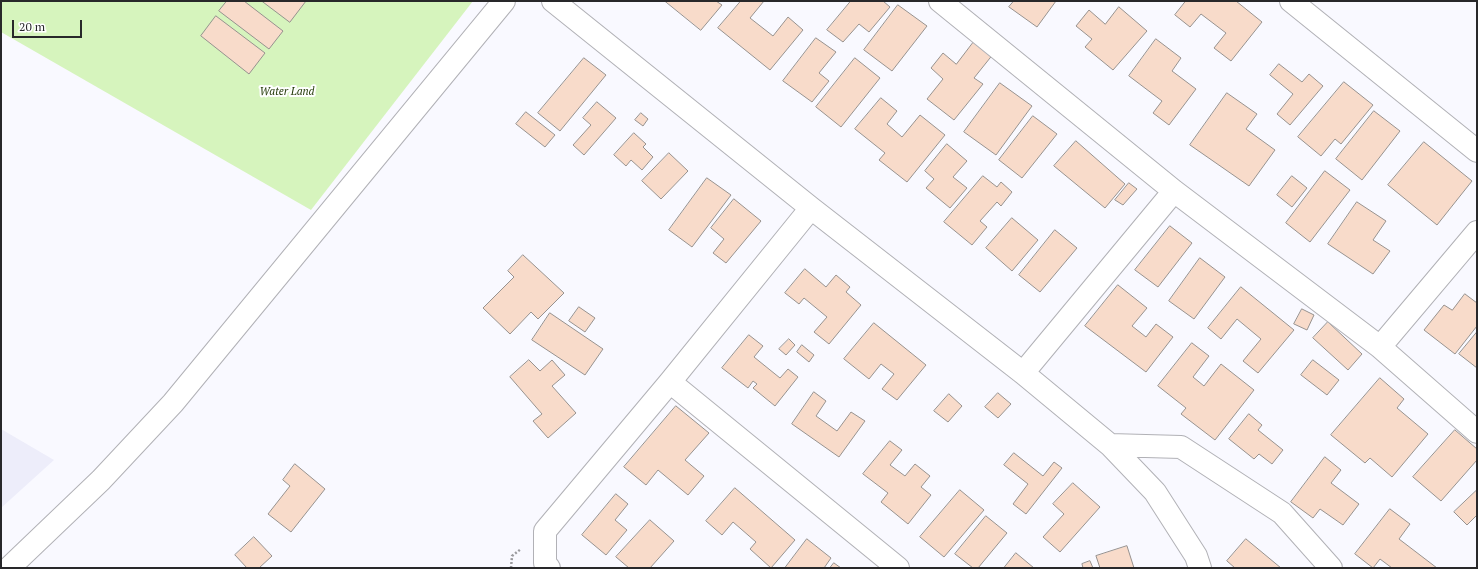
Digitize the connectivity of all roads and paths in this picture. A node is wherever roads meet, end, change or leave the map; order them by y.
1 (504, 1) edge
2 (940, 1) edge
3 (1291, 1) edge
4 (565, 4) edge
5 (1477, 151) edge
6 (1174, 192) junction
7 (810, 208) junction
8 (1477, 232) edge
9 (1380, 347) junction
10 (1023, 373) junction
11 (670, 382) junction
12 (1477, 432) edge
13 (1110, 445) junction
14 (9, 568) edge
15 (549, 568) edge
16 (898, 568) edge
17 (1200, 568) edge
18 (1331, 568) edge

1 - 14 street
2 - 6 street
3 - 5 street
4 - 7 street
6 - 9 street
6 - 10 street
7 - 10 street
7 - 11 street
8 - 9 street
9 - 12 street
10 - 13 street
11 - 15 street
11 - 16 street
13 - 17 street
13 - 18 street

